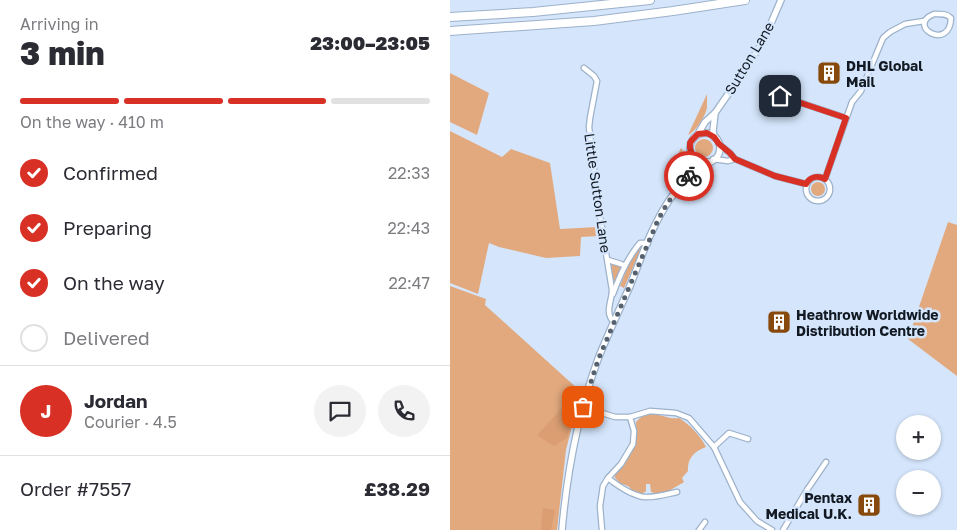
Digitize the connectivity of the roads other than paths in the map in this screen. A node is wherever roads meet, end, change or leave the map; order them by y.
1 (650, 0) edge
2 (745, 0) edge
3 (781, 0) edge
4 (450, 17) edge
5 (924, 21) junction
6 (450, 31) edge
7 (584, 68) dead end
8 (763, 90) dead end
9 (715, 113) junction
10 (846, 118) junction
11 (698, 134) junction
12 (714, 137) junction
13 (719, 144) junction
14 (692, 156) junction
15 (735, 159) junction
16 (710, 161) junction
17 (688, 178) junction
18 (825, 179) junction
19 (806, 184) junction
20 (648, 243) junction
21 (608, 260) junction
22 (625, 266) junction
23 (612, 297) junction
24 (614, 322) junction
25 (583, 407) junction
26 (630, 416) junction
27 (748, 439) dead end
28 (714, 447) junction
29 (826, 462) dead end
30 (608, 478) junction
31 (677, 492) dead end
32 (705, 522) dead end
33 (562, 530) edge
34 (602, 530) edge
35 (699, 530) edge
36 (772, 530) edge
37 (783, 530) edge

1 - 4 highway
2 - 6 highway
3 - 9 street, Sutton Lane
5 - 5 street
5 - 10 street
7 - 21 street, Little Sutton Lane
8 - 10 street
9 - 11 street, Sutton Lane
9 - 12 street
10 - 18 street
11 - 12 street
11 - 14 street
12 - 13 street
13 - 15 street
13 - 16 street
14 - 16 street
14 - 17 street
15 - 16 street
15 - 19 street
16 - 17 street
17 - 20 street
18 - 19 street
18 - 19 street
20 - 22 street
20 - 24 street
21 - 22 street
21 - 23 street, Little Sutton Lane
22 - 23 street
23 - 24 street, Little Sutton Lane
24 - 25 street
25 - 26 street
25 - 33 street
26 - 28 street
26 - 30 street
27 - 28 street
28 - 36 street
29 - 37 street
30 - 31 street
30 - 34 street
32 - 35 street

